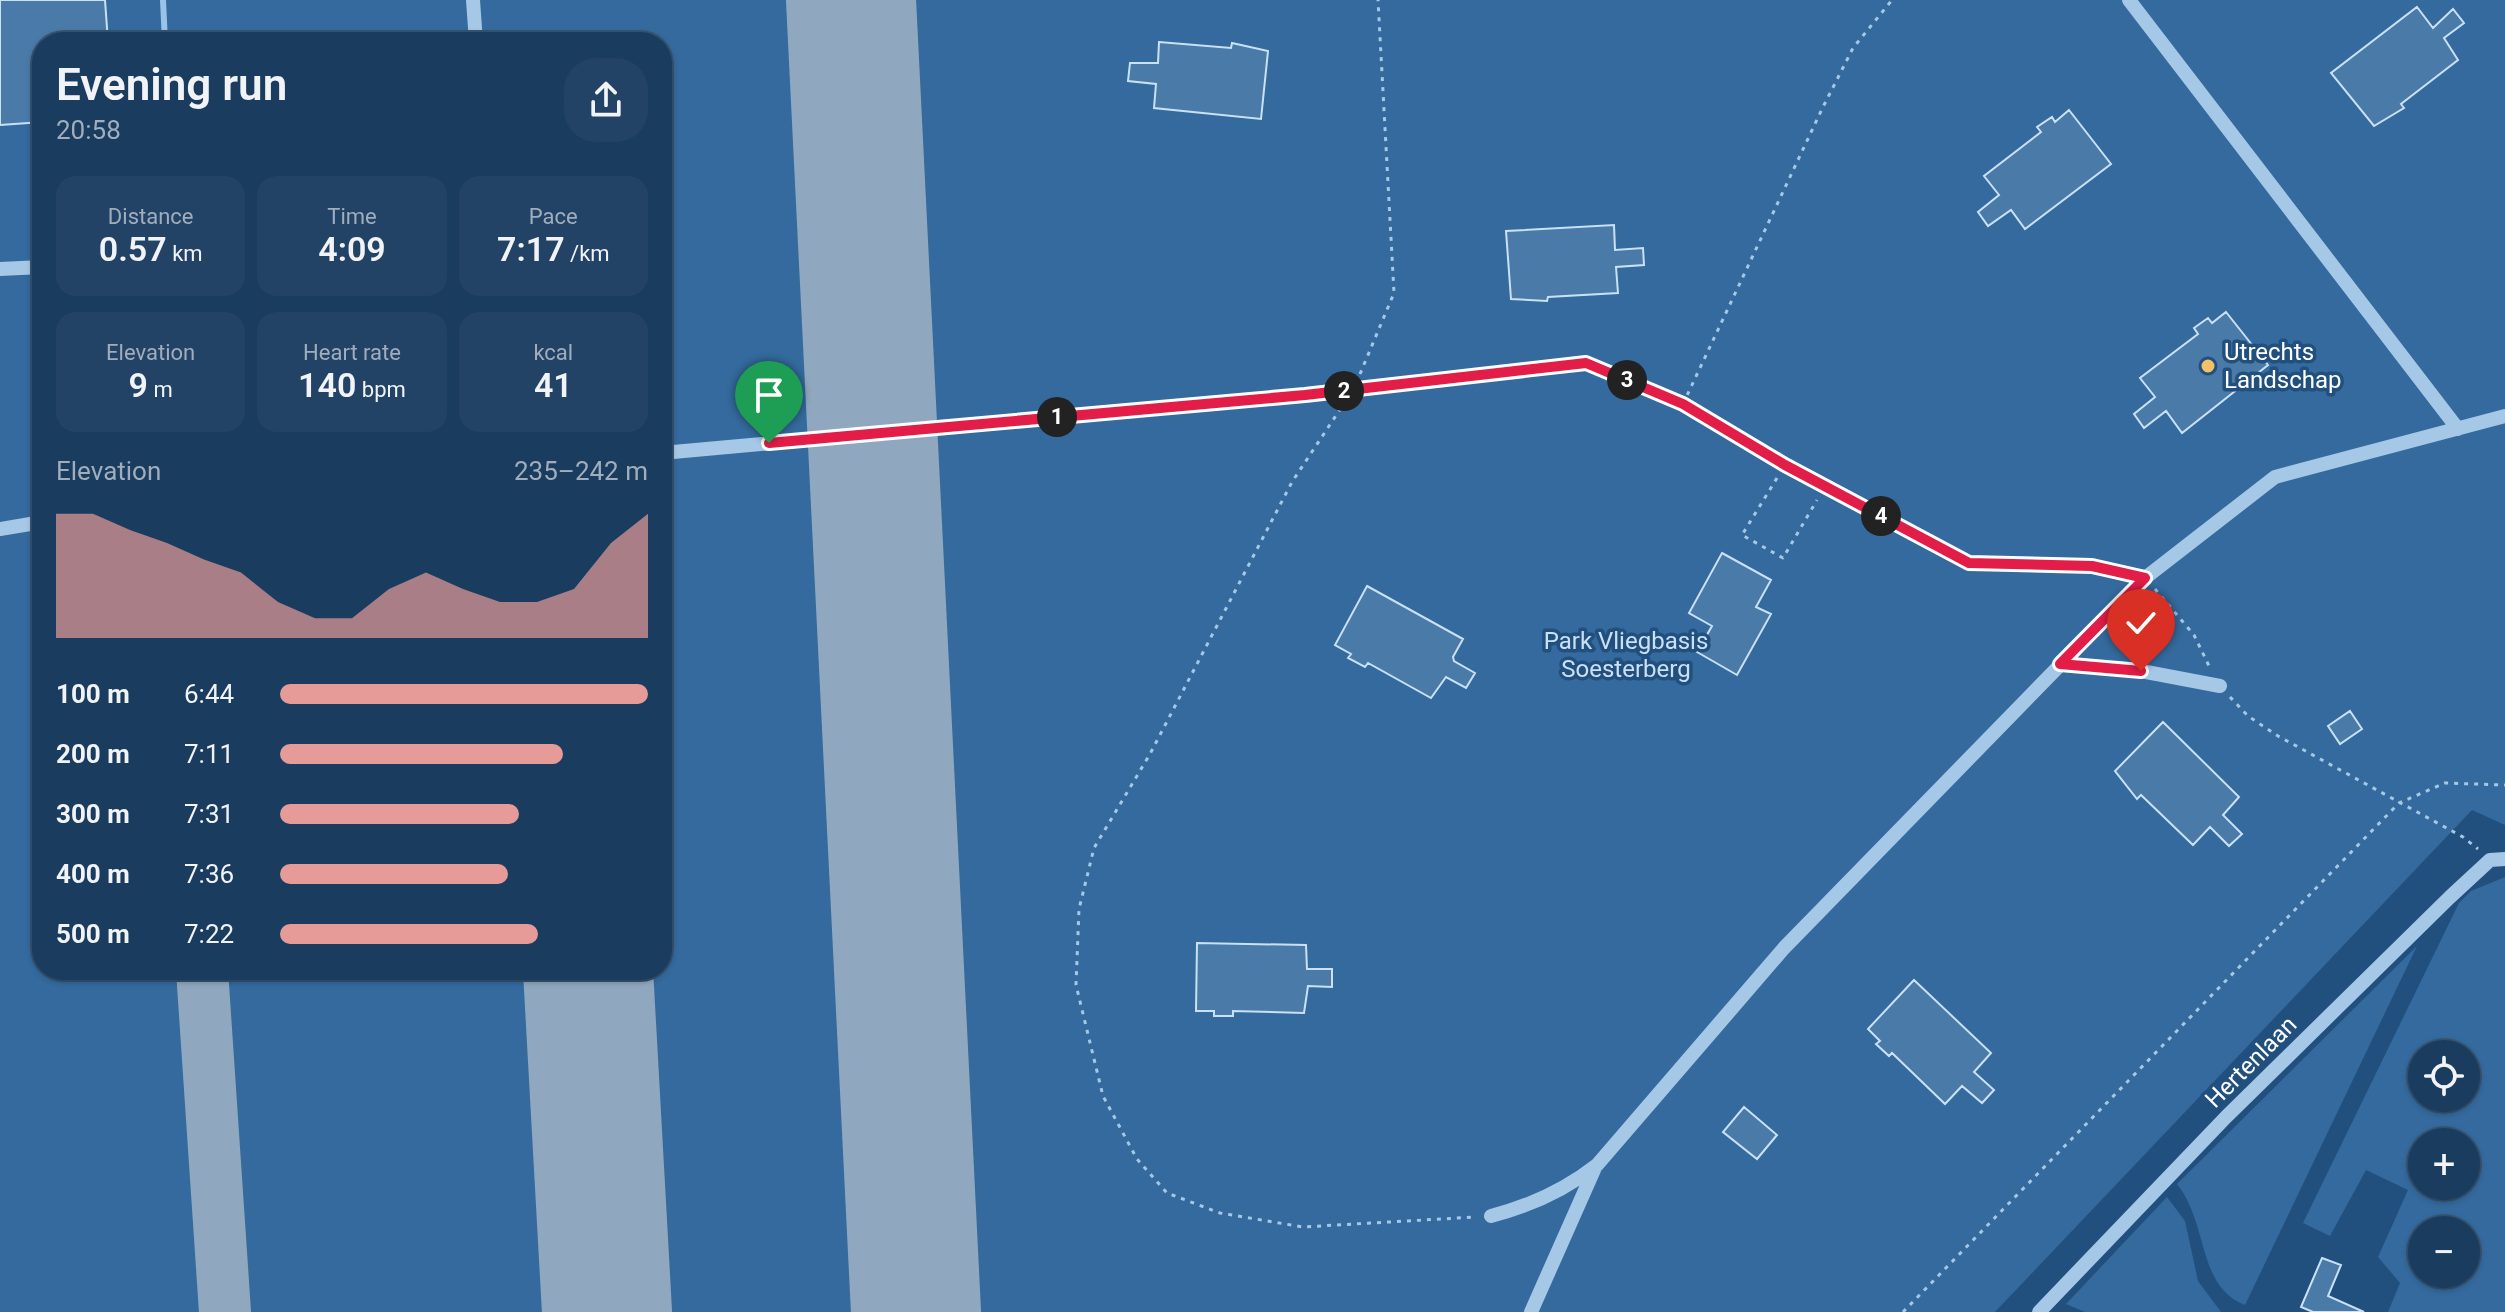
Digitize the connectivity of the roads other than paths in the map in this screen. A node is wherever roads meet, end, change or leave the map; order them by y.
1 (473, 0) edge
2 (2129, 0) edge
3 (475, 32) edge
4 (32, 267) edge
5 (0, 269) edge
6 (1586, 363) road end
7 (2505, 416) edge
8 (2458, 429) junction
9 (672, 452) edge
10 (1768, 455) road end
11 (32, 524) edge
12 (0, 529) edge
13 (2145, 578) junction
14 (2060, 664) junction
15 (2220, 686) road end
16 (2497, 859) edge
17 (1597, 1165) junction
18 (1491, 1216) road end
19 (1531, 1312) edge
20 (2039, 1312) edge

1 - 3 street
2 - 8 street
4 - 5 street
6 - 9 street
7 - 8 street
8 - 13 street
10 - 13 street
11 - 12 street
13 - 14 street
14 - 15 street
14 - 17 street
16 - 20 street, Hertenlaan
17 - 18 street
17 - 19 street

